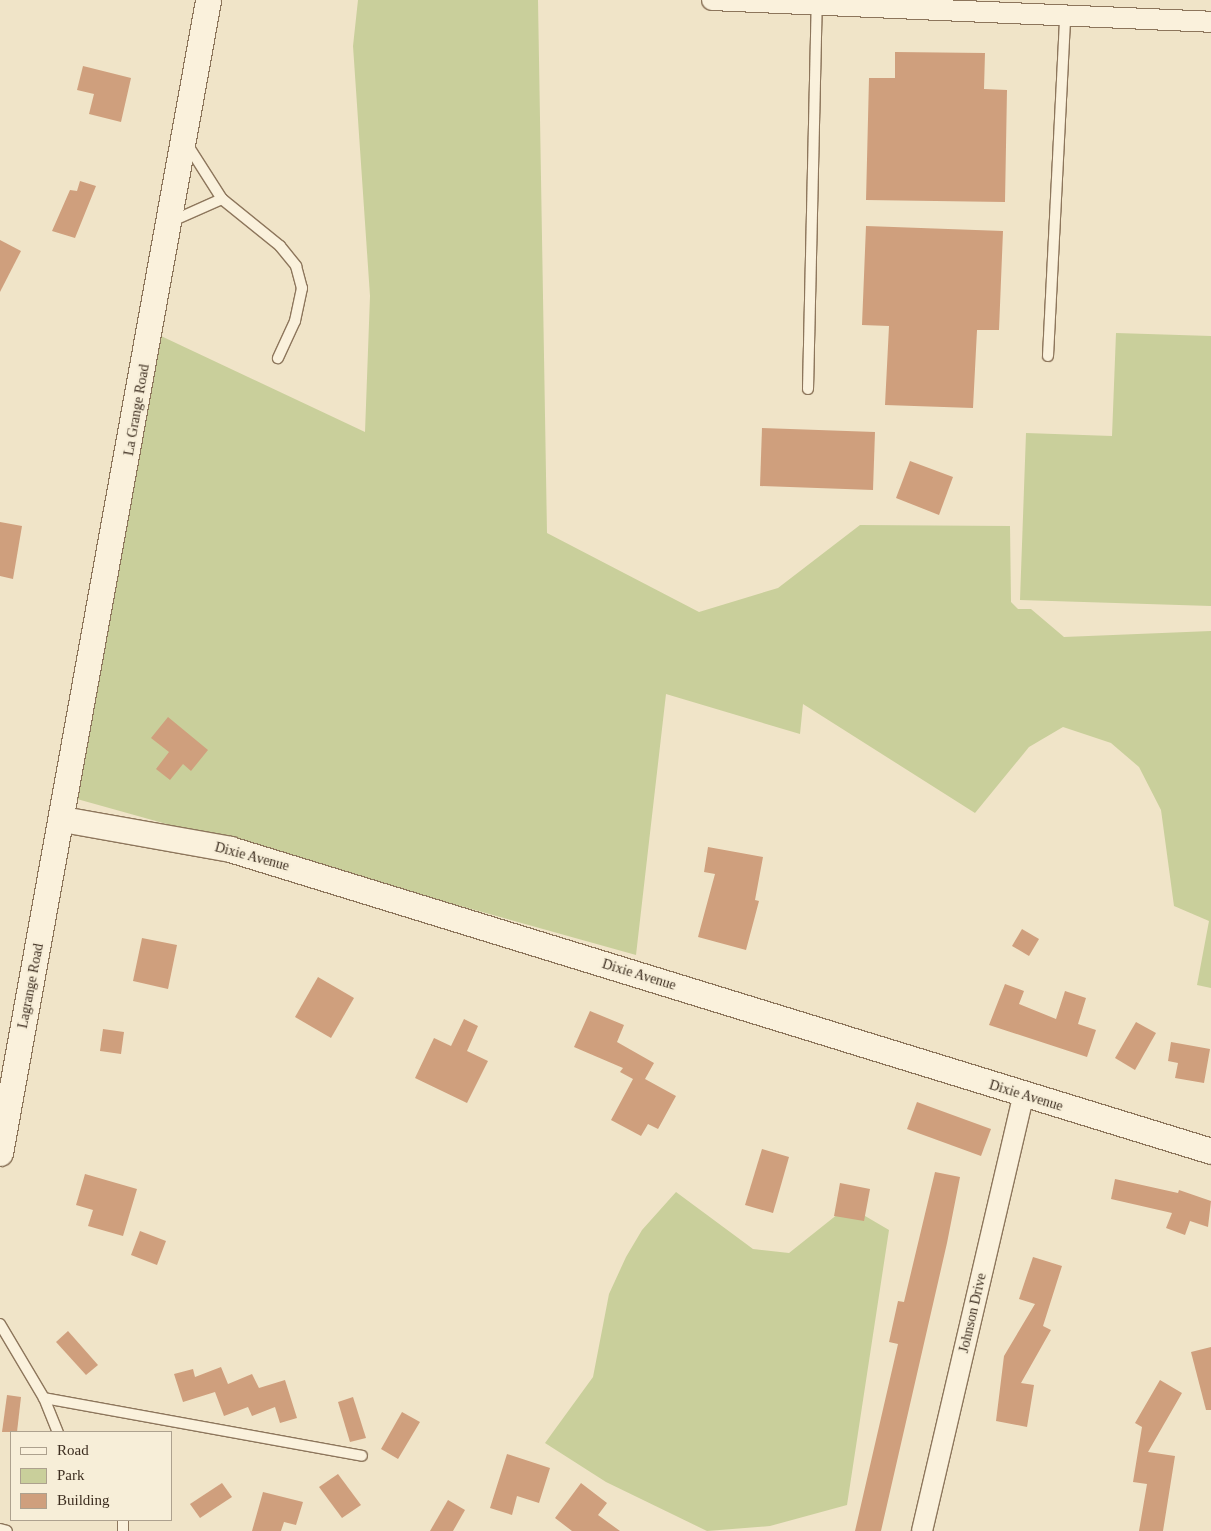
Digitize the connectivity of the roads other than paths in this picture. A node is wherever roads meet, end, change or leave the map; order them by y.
1 (208, 0) edge
2 (712, 0) edge
3 (817, 4) junction
4 (1065, 15) junction
5 (1211, 22) edge
6 (184, 140) junction
7 (222, 199) junction
8 (169, 223) junction
9 (1048, 356) dead end
10 (278, 358) dead end
11 (808, 389) dead end
12 (62, 819) junction
13 (1023, 1096) junction
14 (1211, 1151) edge
15 (0, 1153) edge
16 (0, 1324) edge
17 (44, 1398) junction
18 (58, 1431) edge
19 (362, 1456) dead end
20 (0, 1530) edge
21 (7, 1531) edge
22 (922, 1531) edge

1 - 6 street, La Grange Road
2 - 3 street
3 - 4 street
3 - 11 lane
4 - 5 street
4 - 9 lane
6 - 7 lane
6 - 8 street, La Grange Road
7 - 8 lane
7 - 10 lane
8 - 12 street, La Grange Road
12 - 13 street, Dixie Avenue
12 - 15 street, Lagrange Road
13 - 14 street, Dixie Avenue
13 - 22 street, Johnson Drive
16 - 17 lane
17 - 18 lane
17 - 19 lane
20 - 21 lane

